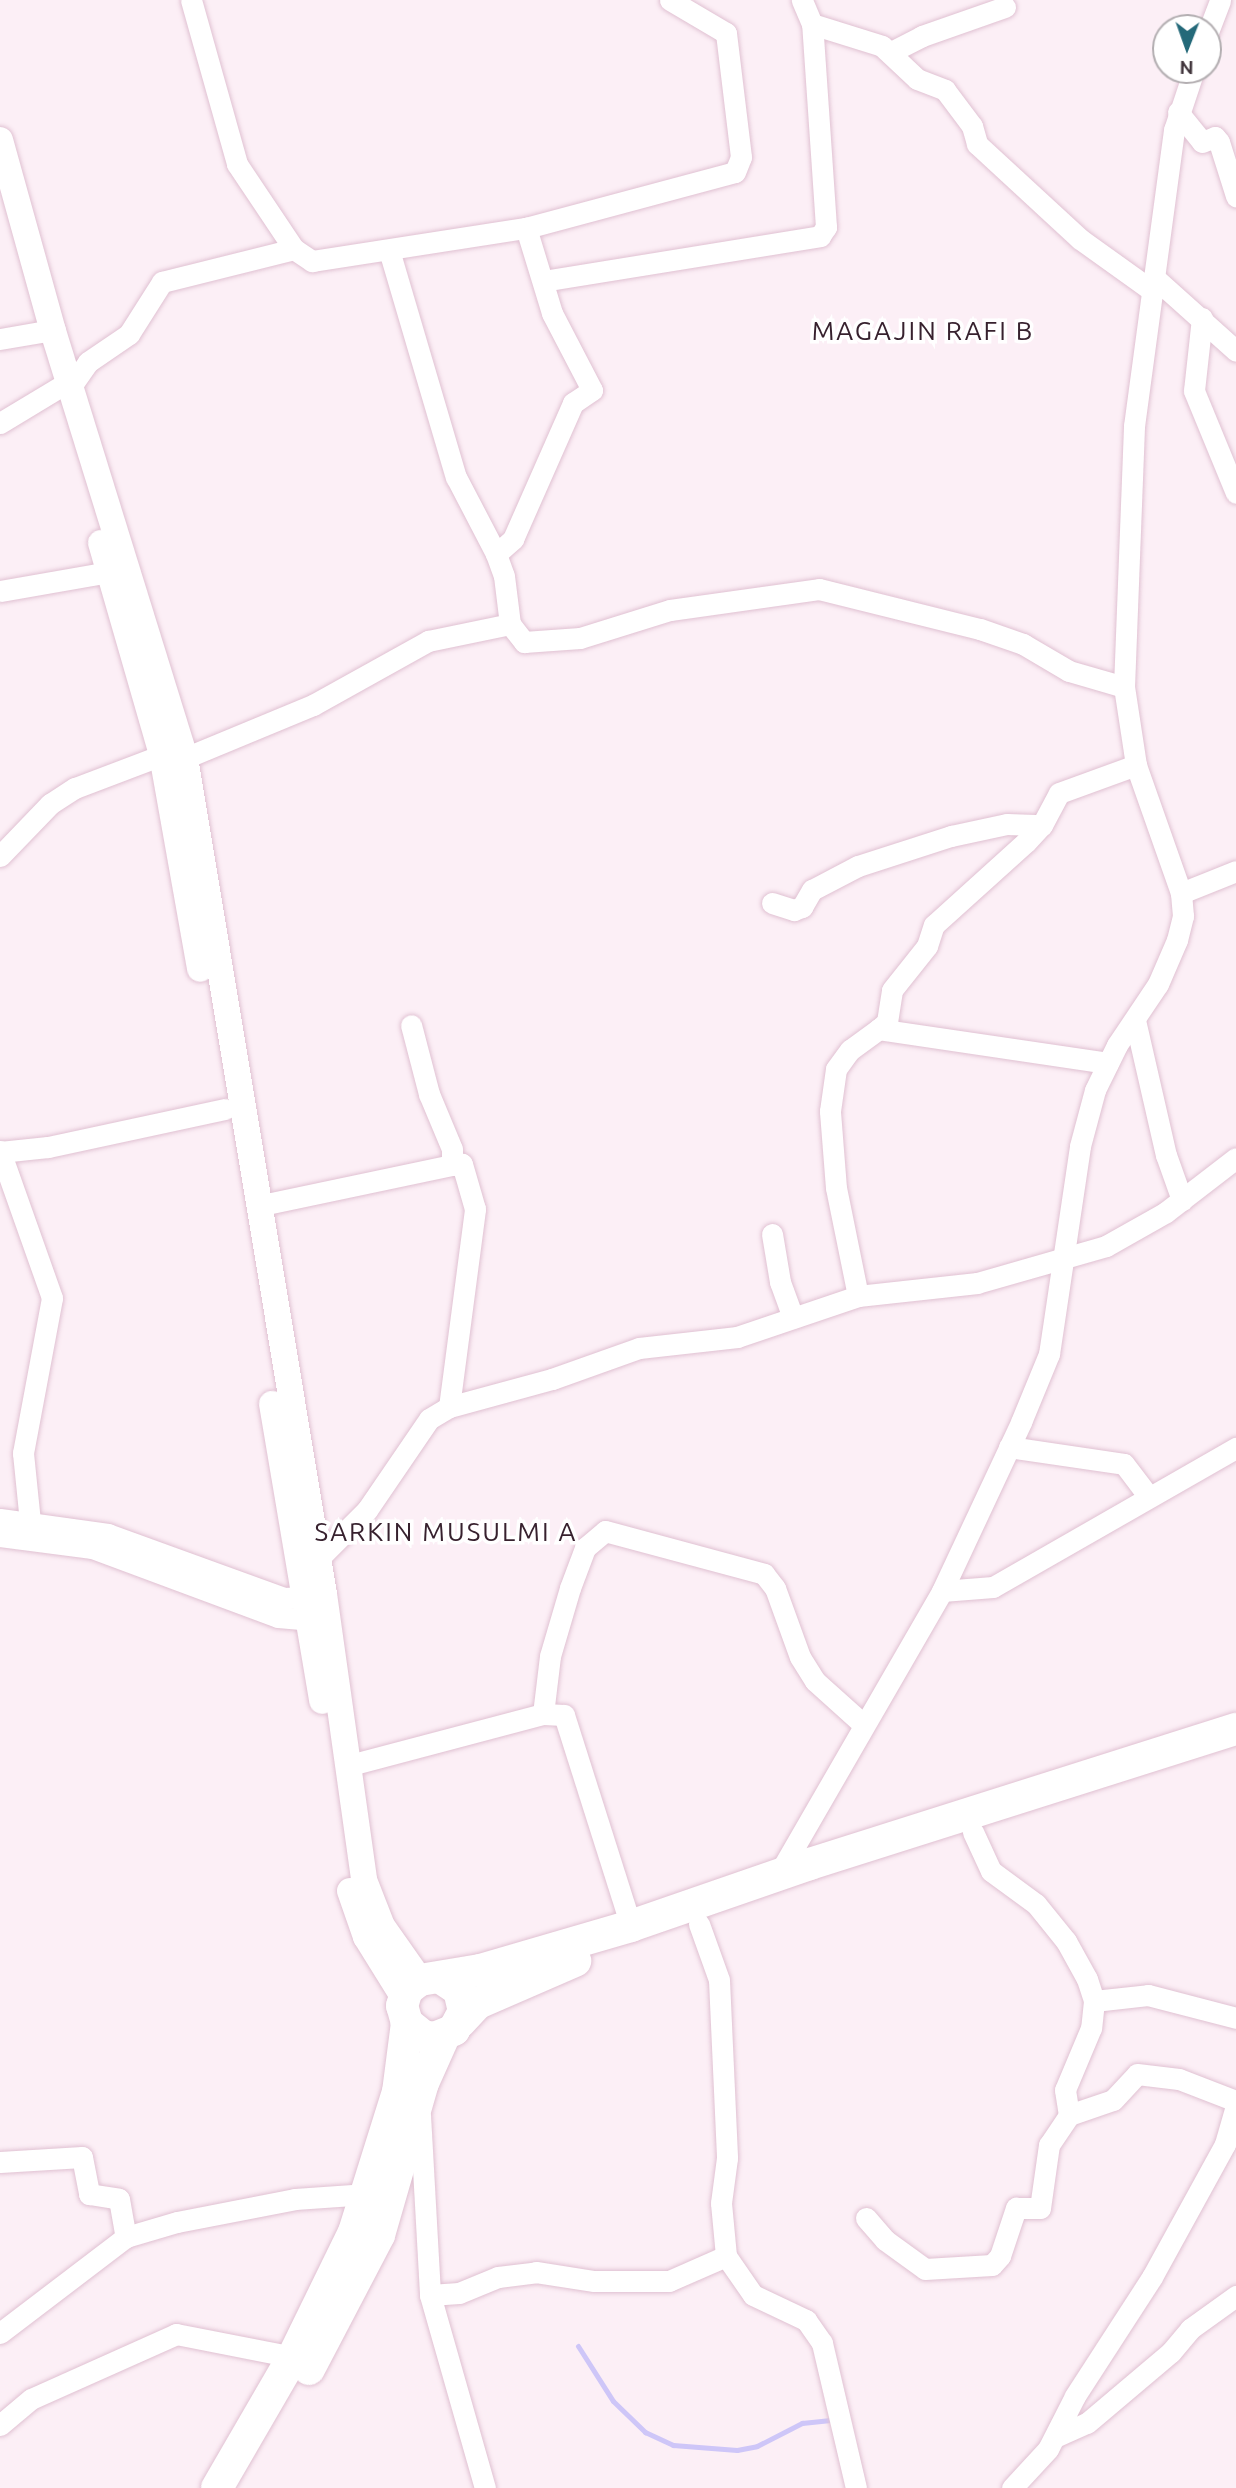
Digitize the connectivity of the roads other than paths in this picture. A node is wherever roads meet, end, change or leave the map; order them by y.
1 (191, 0) edge
2 (670, 0) edge
3 (803, 0) edge
4 (1005, 7) dead end
5 (812, 24) junction
6 (891, 52) junction
7 (1189, 84) edge
8 (1178, 112) junction
9 (0, 140) edge
10 (1236, 196) edge
11 (2, 200) edge
12 (526, 228) junction
13 (294, 249) junction
14 (389, 250) junction
15 (543, 281) junction
16 (1155, 286) junction
17 (1202, 318) junction
18 (41, 332) junction
19 (0, 339) edge
20 (1236, 351) edge
21 (65, 387) junction
22 (0, 423) edge
23 (1236, 493) edge
24 (496, 554) junction
25 (110, 572) junction
26 (0, 590) edge
27 (510, 624) junction
28 (1124, 687) junction
29 (173, 756) junction
30 (1136, 765) junction
31 (1042, 825) junction
32 (0, 856) edge
33 (1236, 871) edge
34 (1181, 893) junction
35 (772, 903) dead end
36 (1135, 1020) junction
37 (411, 1025) dead end
38 (879, 1029) junction
39 (1108, 1063) junction
40 (225, 1109) junction
41 (0, 1152) edge
42 (1236, 1158) edge
43 (452, 1166) junction
44 (1182, 1200) junction
45 (257, 1206) junction
46 (772, 1234) dead end
47 (1064, 1259) junction
48 (858, 1297) junction
49 (793, 1318) junction
50 (449, 1406) junction
51 (1009, 1447) junction
52 (1236, 1448) edge
53 (1149, 1497) junction
54 (0, 1519) edge
55 (30, 1522) junction
56 (0, 1536) edge
57 (317, 1560) junction
58 (942, 1591) junction
59 (316, 1609) junction
60 (543, 1714) junction
61 (864, 1725) junction
62 (1236, 1729) edge
63 (1236, 1746) edge
64 (350, 1765) junction
65 (972, 1832) junction
66 (777, 1877) junction
67 (699, 1924) junction
68 (631, 1926) junction
69 (418, 1995) junction
70 (1094, 2001) junction
71 (1236, 2018) edge
72 (452, 2029) junction
73 (420, 2099) junction
74 (1236, 2104) edge
75 (1069, 2115) junction
76 (0, 2162) edge
77 (368, 2194) junction
78 (866, 2218) dead end
79 (126, 2237) junction
80 (726, 2256) junction
81 (430, 2295) junction
82 (1236, 2296) edge
83 (0, 2333) edge
84 (293, 2357) junction
85 (0, 2425) edge
86 (1055, 2437) junction
87 (217, 2488) edge
88 (239, 2488) edge
89 (485, 2488) edge
90 (856, 2488) edge
91 (1012, 2488) edge

1 - 13 street
2 - 12 street
3 - 5 street
4 - 6 street
5 - 6 street
5 - 15 street
6 - 16 street
7 - 8 street
8 - 10 street
8 - 16 street
9 - 21 main road
11 - 18 main road
12 - 14 street
12 - 15 street
13 - 14 street
13 - 21 street
14 - 24 street
15 - 24 street
16 - 17 street
16 - 28 street
17 - 20 street
17 - 23 street
18 - 19 street
18 - 21 main road
21 - 22 street
21 - 25 main road
21 - 29 main road
24 - 27 street
25 - 26 street
25 - 29 main road
27 - 28 street
27 - 29 street
28 - 30 street
29 - 32 street
29 - 40 main road
29 - 45 main road
30 - 31 street
30 - 34 street
31 - 35 street
31 - 38 street
33 - 34 street
34 - 36 street
36 - 39 street
36 - 44 street
37 - 43 street
38 - 39 street
38 - 48 street
39 - 47 street
40 - 41 street
40 - 59 main road
41 - 55 street
42 - 44 street
43 - 45 street
43 - 50 street
44 - 47 street
45 - 57 main road
46 - 49 street
47 - 48 street
47 - 51 street
48 - 49 street
49 - 50 street
50 - 57 street
51 - 53 street
51 - 58 street
52 - 53 street
53 - 58 street
54 - 55 street
55 - 59 street
56 - 59 street
57 - 59 main road
58 - 61 street
59 - 64 main road
59 - 69 main road
60 - 61 street
60 - 64 street
60 - 68 street
61 - 66 street
62 - 66 highway
63 - 65 highway
64 - 69 main road
65 - 67 highway
65 - 70 street
66 - 68 highway
67 - 72 highway
67 - 80 street
68 - 69 highway
69 - 72 highway
69 - 72 highway
69 - 77 highway
70 - 71 street
70 - 75 street
72 - 73 highway
73 - 81 street
73 - 88 highway
74 - 75 street
74 - 86 street
75 - 78 street
76 - 79 street
77 - 79 street
77 - 84 highway
79 - 83 street
80 - 81 street
80 - 90 street
81 - 89 street
82 - 86 street
84 - 85 street
84 - 87 highway
86 - 91 street

